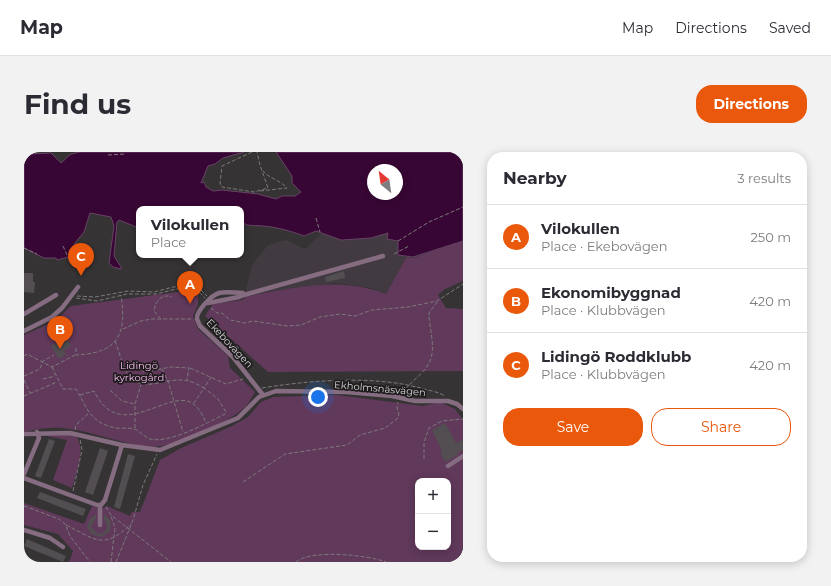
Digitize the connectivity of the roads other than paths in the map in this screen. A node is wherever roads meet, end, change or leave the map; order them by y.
1 (384, 256) dead end
2 (78, 287) dead end
3 (244, 295) junction
4 (56, 296) dead end
5 (208, 302) junction
6 (24, 314) edge
7 (24, 331) edge
8 (263, 395) junction
9 (463, 409) edge
10 (37, 432) junction
11 (24, 434) edge
12 (122, 445) junction
13 (463, 456) edge
14 (448, 466) dead end
15 (24, 474) edge
16 (24, 478) edge
17 (102, 504) junction
18 (100, 525) dead end
19 (24, 530) edge
20 (63, 547) dead end

1 - 3 street
2 - 7 street
3 - 5 street, Ekebovägen
3 - 5 street, Ekebovägen
4 - 6 street
5 - 8 street, Ekebovägen
8 - 9 street, Ekholmsnäsvägen
8 - 12 street
10 - 11 street
10 - 12 street
10 - 15 street
12 - 17 street
13 - 14 street
16 - 17 street
17 - 18 street
19 - 20 street

